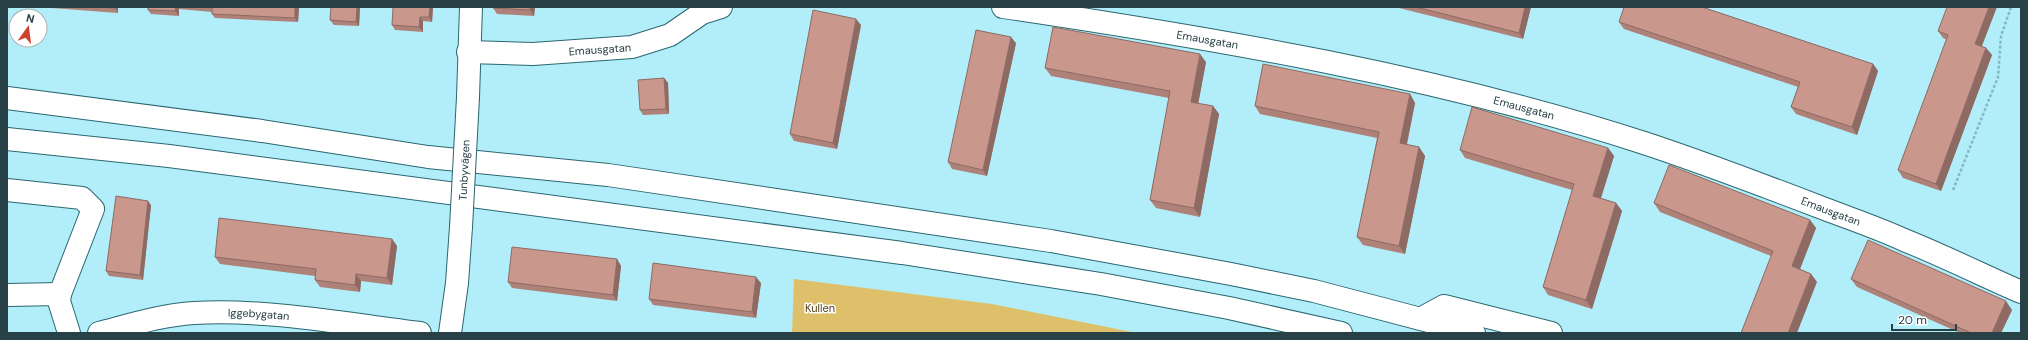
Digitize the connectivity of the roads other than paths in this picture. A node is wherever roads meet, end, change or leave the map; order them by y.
1 (471, 7) edge
2 (1003, 7) edge
3 (715, 8) edge
4 (468, 52) junction
5 (7, 98) edge
6 (7, 139) edge
7 (7, 190) edge
8 (2021, 292) edge
9 (60, 294) junction
10 (7, 295) edge
11 (1422, 318) junction
12 (1329, 332) edge
13 (69, 333) edge
14 (99, 333) edge
15 (420, 333) edge
16 (450, 333) edge
17 (1474, 333) edge
18 (1551, 333) edge

1 - 4 main road, Tunbyvägen
2 - 8 main road, Emausgatan
3 - 4 main road, Emausgatan
4 - 16 main road, Tunbyvägen, bridge
5 - 11 main road
6 - 12 main road
7 - 9 main road
9 - 10 main road
9 - 13 main road
11 - 17 main road
11 - 18 main road
14 - 15 main road, Iggebygatan

